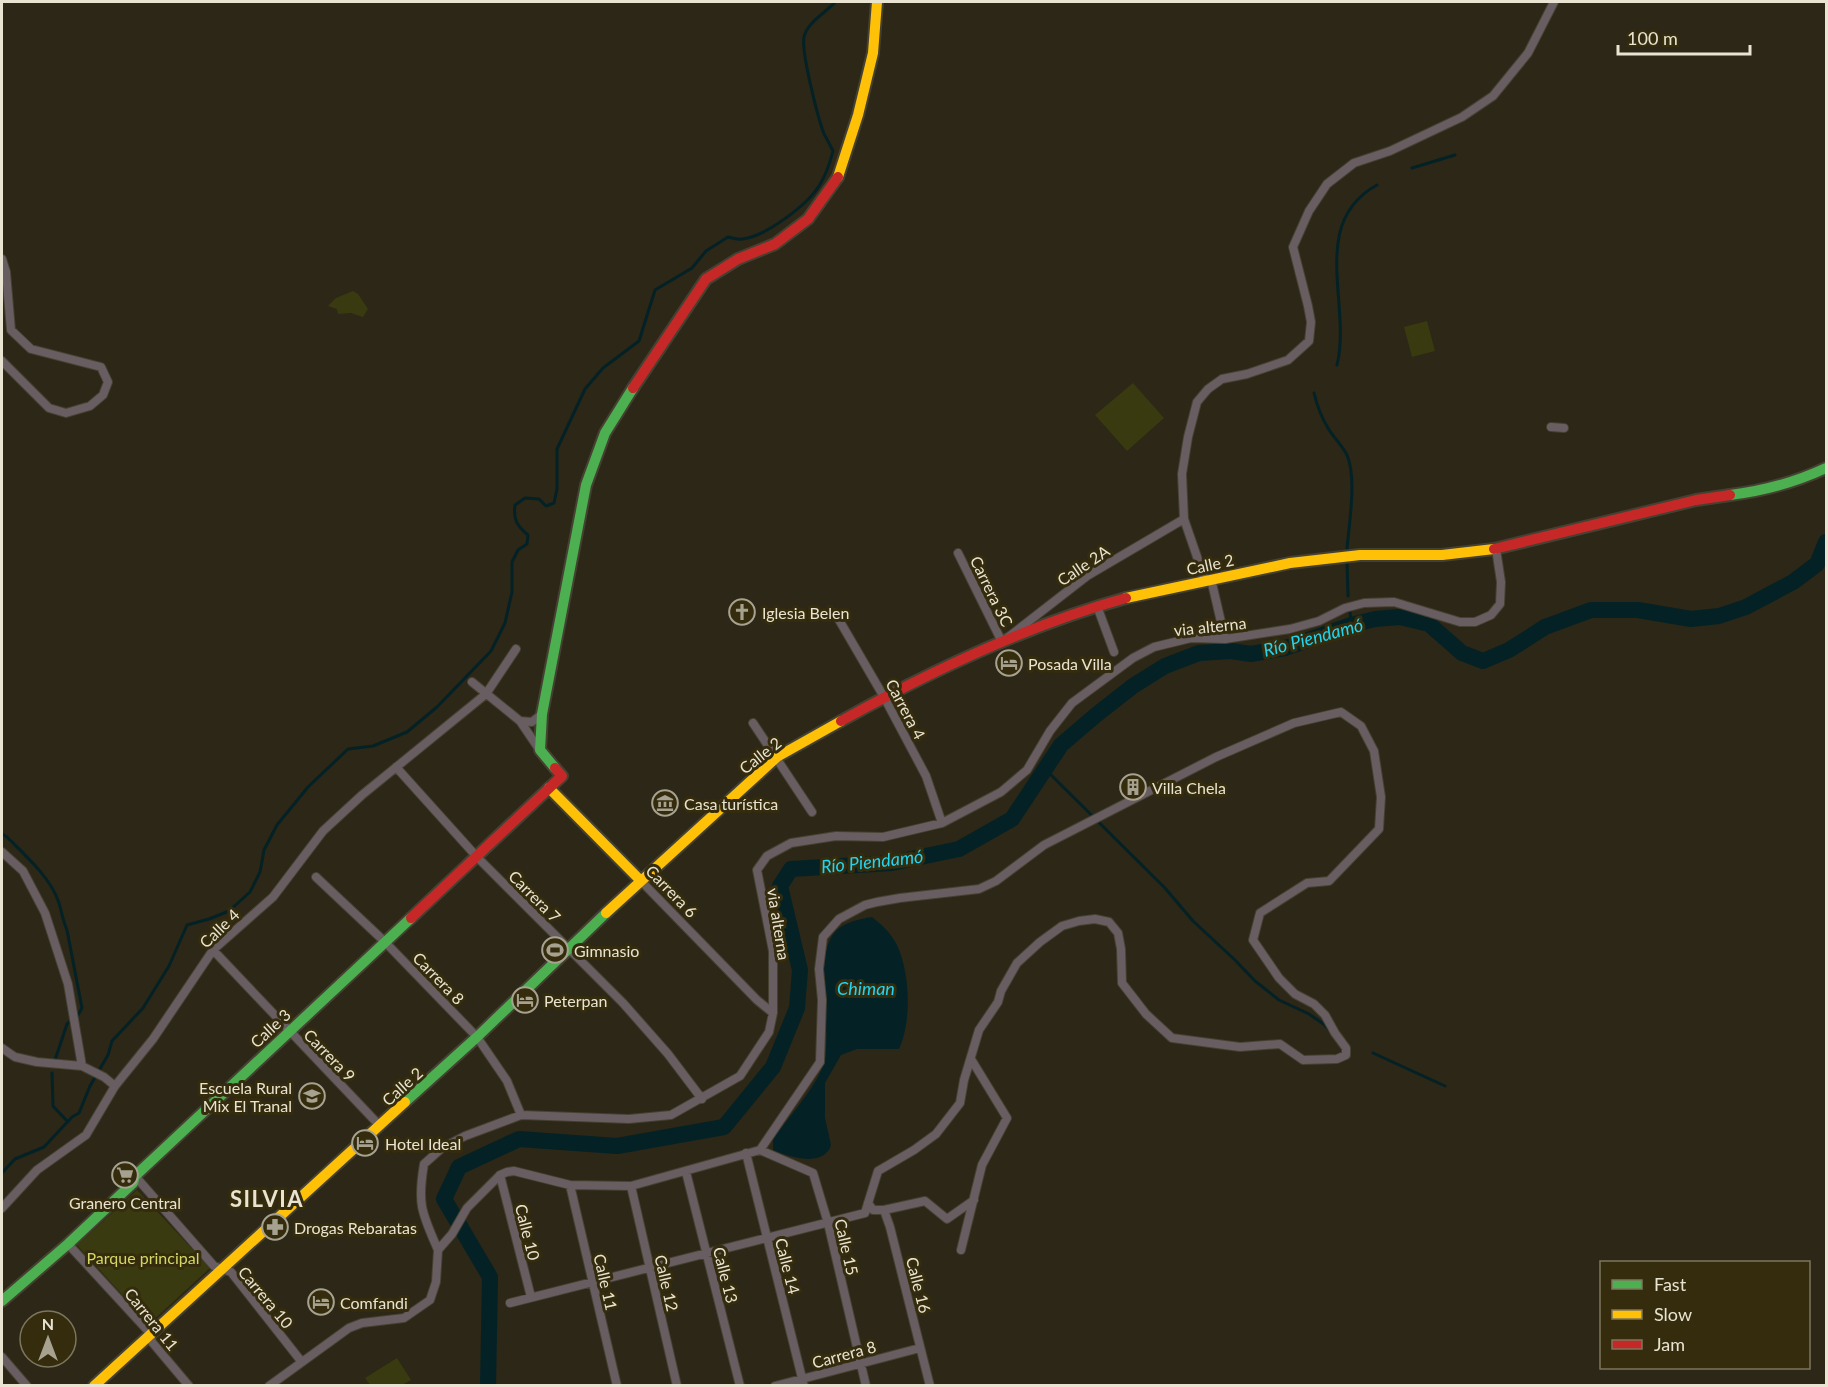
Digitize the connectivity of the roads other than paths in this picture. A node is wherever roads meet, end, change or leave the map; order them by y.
1 (877, 2) edge
2 (1554, 2) edge
3 (2, 259) edge
4 (2, 361) edge
5 (1551, 427) dead end
6 (1564, 428) dead end
7 (1827, 468) edge
8 (1184, 519) junction
9 (1496, 549) junction
10 (958, 553) dead end
11 (1208, 580) junction
12 (1097, 606) junction
13 (836, 613) dead end
14 (1225, 639) junction
15 (1002, 642) junction
16 (516, 649) dead end
17 (1114, 652) dead end
18 (472, 682) dead end
19 (486, 694) junction
20 (884, 697) junction
21 (542, 714) junction
22 (519, 721) junction
23 (753, 723) dead end
24 (540, 750) junction
25 (777, 757) junction
26 (396, 767) junction
27 (549, 788) junction
28 (812, 812) dead end
29 (942, 823) junction
30 (2, 852) edge
31 (477, 856) junction
32 (9, 857) junction
33 (2, 861) edge
34 (316, 877) dead end
35 (640, 880) junction
36 (384, 941) junction
37 (568, 948) junction
38 (213, 950) junction
39 (773, 1013) junction
40 (288, 1031) junction
41 (477, 1037) junction
42 (2, 1048) edge
43 (970, 1059) junction
44 (82, 1066) junction
45 (115, 1086) junction
46 (702, 1099) junction
47 (520, 1115) junction
48 (380, 1126) junction
49 (760, 1150) junction
50 (746, 1153) junction
51 (686, 1172) junction
52 (500, 1175) junction
53 (135, 1176) junction
54 (570, 1185) junction
55 (631, 1186) junction
56 (974, 1200) junction
57 (868, 1203) junction
58 (2, 1208) edge
59 (884, 1210) junction
60 (828, 1223) junction
61 (767, 1238) junction
62 (68, 1244) junction
63 (438, 1250) junction
64 (961, 1250) dead end
65 (707, 1253) junction
66 (649, 1266) junction
67 (220, 1269) junction
68 (592, 1282) junction
69 (531, 1297) junction
70 (2, 1301) edge
71 (510, 1303) dead end
72 (150, 1333) junction
73 (920, 1348) junction
74 (2, 1357) edge
75 (301, 1361) junction
76 (861, 1363) junction
77 (803, 1382) edge
78 (27, 1386) edge
79 (94, 1386) edge
80 (189, 1386) edge
81 (269, 1386) edge
82 (616, 1386) edge
83 (676, 1386) edge
84 (740, 1386) edge
85 (775, 1386) edge
86 (866, 1386) edge
87 (930, 1386) edge

1 - 21 main road
2 - 8 street
3 - 4 street
5 - 6 street
7 - 9 main road, Calle 2
8 - 11 street
8 - 15 street, Calle 2A
9 - 11 main road, Calle 2
9 - 14 street, via alterna
10 - 15 street, Carrera 3C
11 - 12 main road, Calle 2
11 - 14 street
12 - 15 main road, Calle 2
12 - 17 street
13 - 20 street, Carrera 4
14 - 29 street, via alterna
15 - 20 main road, Calle 2
16 - 19 street, Calle 4
18 - 19 street
19 - 22 street
19 - 26 street, Calle 4
20 - 25 main road, Calle 2
20 - 29 street, Carrera 4
21 - 22 street
21 - 24 main road
22 - 24 street
23 - 25 street
24 - 27 main road, Calle 3
25 - 28 street
25 - 35 main road, Calle 2
26 - 31 street, Carrera 7
26 - 38 street, Calle 4
27 - 31 main road, Calle 3
27 - 35 main road, Carrera 6
29 - 39 street, via alterna
30 - 32 street
31 - 36 main road, Calle 3
31 - 37 street, Carrera 7
32 - 33 street
32 - 44 street
34 - 36 street, Carrera 8
35 - 37 main road, Calle 2
35 - 39 street, Carrera 6
36 - 40 main road, Calle 3
36 - 41 street, Carrera 8
37 - 41 main road, Calle 2
37 - 46 street, Carrera 7
38 - 40 street, Carrera 9
38 - 45 street, Calle 4
39 - 46 street, via alterna
40 - 48 street, Carrera 9
40 - 53 main road, Calle 3
41 - 47 street, Carrera 8
41 - 48 main road, Calle 2
42 - 44 street
43 - 49 street
43 - 56 street
43 - 57 street
44 - 45 street
45 - 58 street, Calle 4
46 - 47 street, via alterna
47 - 63 street, via alterna
48 - 67 main road, Calle 2
49 - 50 street
49 - 60 street, Calle 15
50 - 51 street
50 - 61 street, Calle 14
51 - 55 street
51 - 65 street, Calle 13
52 - 54 street
52 - 63 street
52 - 69 street, Calle 10
53 - 62 main road, Calle 3
53 - 67 street, Carrera 10
54 - 55 street
54 - 68 street, Calle 11
55 - 66 street, Calle 12
56 - 59 street
56 - 64 street
57 - 59 street
57 - 60 street
59 - 73 street, Calle 16
60 - 61 street
60 - 76 street, Calle 15
61 - 65 street
61 - 77 street, Calle 14
62 - 70 main road, Calle 3
62 - 72 street, Carrera 11
63 - 75 street
65 - 66 street
65 - 84 street, Calle 13
66 - 68 street
66 - 83 street, Calle 12
67 - 72 main road, Calle 2
67 - 75 street, Carrera 10
68 - 69 street
68 - 82 street, Calle 11
69 - 71 street
72 - 79 main road, Calle 2
72 - 80 street, Carrera 11
73 - 76 street, Carrera 8
73 - 87 street, Calle 16
74 - 78 street
75 - 81 street
76 - 77 street, Carrera 8
76 - 86 street, Calle 15
77 - 85 street, Carrera 8

